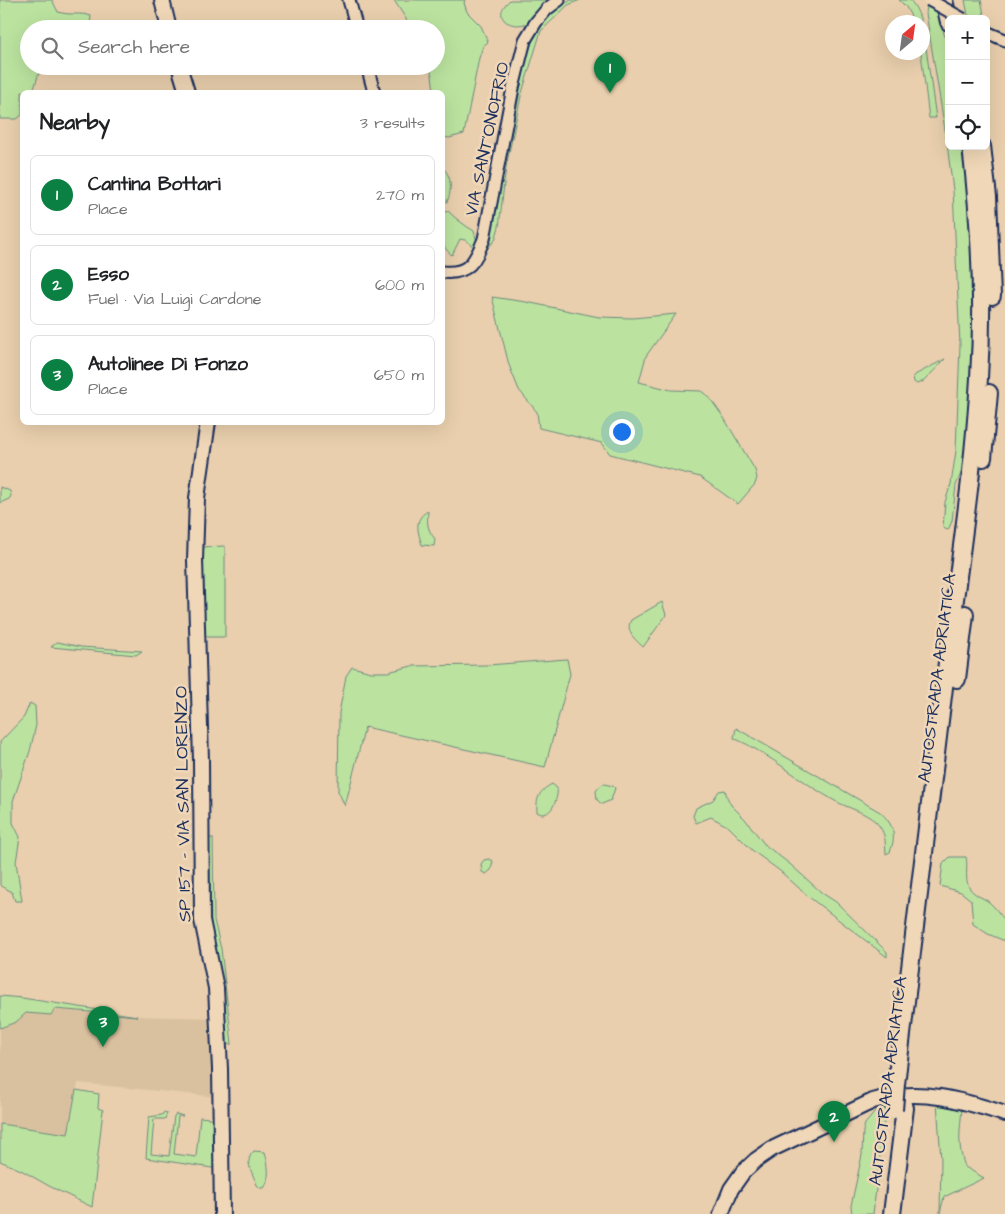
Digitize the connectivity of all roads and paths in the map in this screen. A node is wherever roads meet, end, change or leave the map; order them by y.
1 (162, 0) edge
2 (349, 0) edge
3 (559, 0) edge
4 (929, 0) edge
5 (944, 0) edge
6 (955, 0) edge
7 (947, 15) edge
8 (954, 15) edge
9 (960, 15) edge
10 (167, 20) edge
11 (355, 20) edge
12 (990, 34) edge
13 (1005, 40) edge
14 (182, 75) edge
15 (369, 75) edge
16 (186, 90) edge
17 (373, 90) edge
18 (971, 150) edge
19 (982, 150) edge
20 (445, 272) edge
21 (208, 425) edge
22 (902, 1084) junction
23 (899, 1109) junction
24 (1005, 1114) edge
25 (222, 1214) edge
26 (721, 1214) edge
27 (881, 1214) edge
28 (892, 1214) edge

1 - 10 main road
2 - 11 street
3 - 20 street, VIA SANT'ONOFRIO
4 - 8 street, bridge
5 - 7 highway
6 - 9 highway
12 - 13 street
14 - 16 main road
15 - 17 street
18 - 22 highway, AUTOSTRADA ADRIATICA
19 - 22 highway, AUTOSTRADA ADRIATICA
21 - 25 main road, SP 157 - VIA SAN LORENZO
22 - 23 highway, AUTOSTRADA ADRIATICA
23 - 27 highway, AUTOSTRADA ADRIATICA
23 - 28 highway, AUTOSTRADA ADRIATICA
24 - 26 main road

